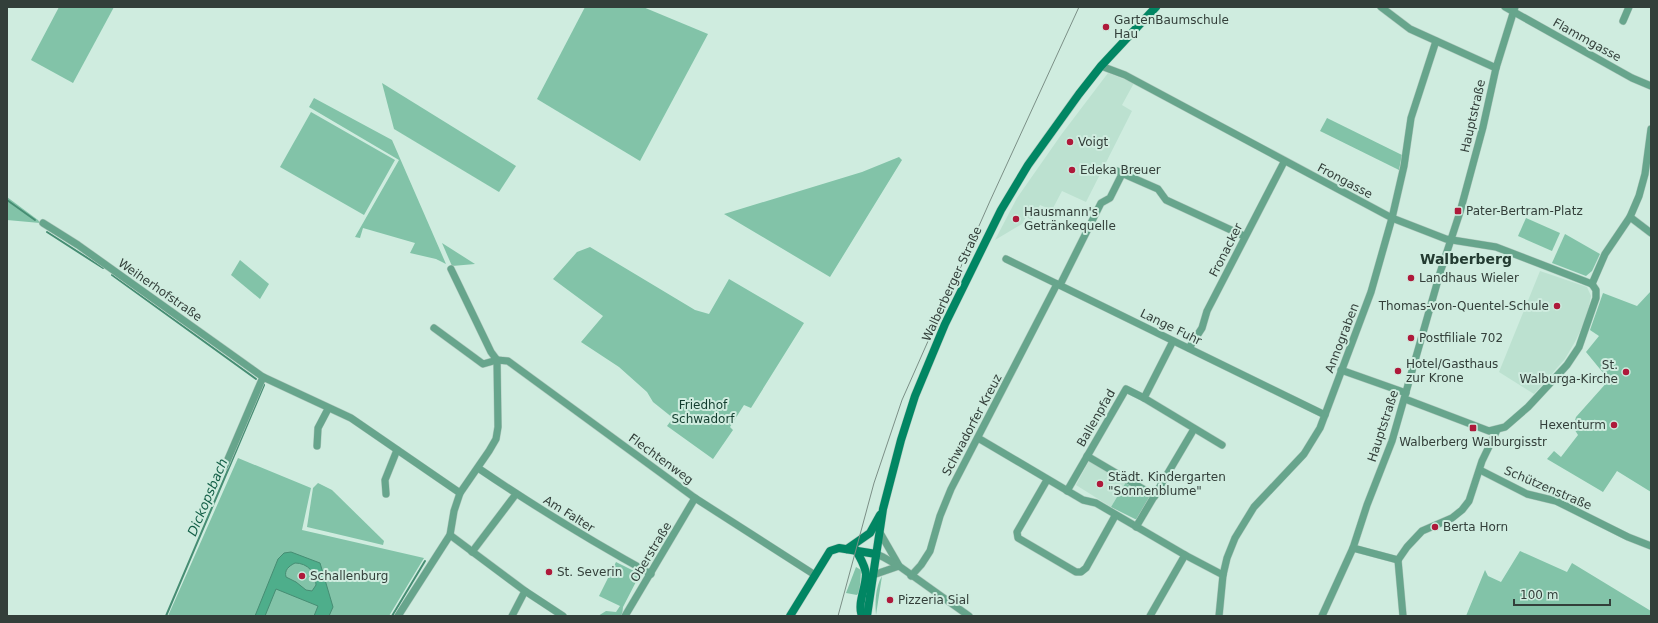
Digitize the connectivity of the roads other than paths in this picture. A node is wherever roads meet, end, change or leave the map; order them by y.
1 (1156, 7) edge
2 (1381, 7) edge
3 (1505, 7) edge
4 (1629, 7) edge
5 (1514, 10) edge
6 (1623, 21) dead end
7 (1436, 41) junction
8 (1101, 66) junction
9 (1496, 68) junction
10 (1651, 86) edge
11 (1651, 128) edge
12 (1650, 149) edge
13 (1284, 162) junction
14 (1630, 217) junction
15 (1392, 218) junction
16 (43, 223) dead end
17 (1651, 233) edge
18 (1244, 236) junction
19 (1452, 240) junction
20 (1006, 259) dead end
21 (451, 269) dead end
22 (1058, 284) junction
23 (1592, 284) junction
24 (434, 328) dead end
25 (1173, 341) junction
26 (1189, 348) junction
27 (497, 360) junction
28 (1341, 370) junction
29 (263, 377) junction
30 (1405, 396) junction
31 (1144, 398) junction
32 (328, 409) junction
33 (1325, 415) junction
34 (1194, 429) junction
35 (1497, 430) junction
36 (978, 438) junction
37 (1222, 445) dead end
38 (317, 446) dead end
39 (398, 450) junction
40 (1087, 456) junction
41 (225, 466) dead end
42 (478, 468) junction
43 (1480, 470) junction
44 (1047, 480) junction
45 (1067, 490) junction
46 (460, 493) junction
47 (386, 494) dead end
48 (516, 494) junction
49 (1154, 496) junction
50 (695, 498) junction
51 (883, 509) junction
52 (1115, 516) junction
53 (1136, 527) junction
54 (879, 531) junction
55 (450, 535) junction
56 (1651, 546) edge
57 (1353, 548) junction
58 (847, 549) junction
59 (856, 550) junction
60 (472, 552) junction
61 (876, 554) junction
62 (1185, 555) junction
63 (1398, 560) junction
64 (899, 566) junction
65 (651, 574) junction
66 (815, 575) junction
67 (873, 575) junction
68 (1223, 575) junction
69 (911, 576) junction
70 (525, 591) junction
71 (398, 616) edge
72 (512, 616) edge
73 (563, 616) edge
74 (625, 616) edge
75 (790, 616) edge
76 (862, 616) edge
77 (867, 616) edge
78 (969, 616) edge
79 (1150, 616) edge
80 (1219, 616) edge
81 (1322, 616) edge
82 (1403, 616) edge

1 - 8 main road, Walberberger Straße
2 - 7 street
3 - 5 street, Flammgasse
4 - 6 street
5 - 9 street, Hauptstraße
5 - 10 street, Flammgasse
7 - 9 street
7 - 15 street, Annograben
8 - 13 street, Frongasse
8 - 51 main road, Walberberger Straße
9 - 19 street, Hauptstraße
11 - 12 street
12 - 14 street
13 - 15 street, Frongasse
13 - 18 street, Fronacker
14 - 17 street
14 - 23 street
15 - 19 street, Frongasse
15 - 28 street, Annograben
16 - 29 street, Weiherhofstraße
18 - 22 street, Schwadorfer Kreuz
18 - 26 street, Fronacker
19 - 23 street, Frongasse
19 - 30 street, Hauptstraße
20 - 22 street, Lange Fuhr
21 - 27 street
22 - 25 street, Lange Fuhr
22 - 36 street, Schwadorfer Kreuz
23 - 35 street
24 - 27 street
25 - 26 street, Lange Fuhr
25 - 31 street
26 - 33 street, Lange Fuhr
27 - 42 street
27 - 50 street, Flechtenweg
28 - 30 street
28 - 33 street, Annograben
29 - 32 street, Weiherhofstraße
29 - 41 street
30 - 35 street
30 - 57 street, Hauptstraße
31 - 34 street
31 - 40 street, Ballenpfad
32 - 38 street
32 - 39 street, Weiherhofstraße
33 - 68 street, Annograben
34 - 37 street
34 - 49 street
35 - 43 street
36 - 44 street
36 - 69 street, Schwadorfer Kreuz
39 - 46 street, Weiherhofstraße
39 - 47 street
40 - 45 street, Ballenpfad
40 - 49 street
42 - 46 street
42 - 48 street, Am Falter
43 - 56 street, Schützenstraße
43 - 63 street
44 - 45 street
44 - 52 street
45 - 52 street
46 - 55 street
48 - 60 street
48 - 65 street, Am Falter
49 - 53 street
50 - 65 street, Oberstraße
50 - 66 street, Flechtenweg
51 - 54 main road, Walberberger Straße
51 - 58 main road
52 - 53 street
53 - 62 street
54 - 61 main road, Walberberger Straße
54 - 64 street
55 - 60 street
55 - 71 street
57 - 63 street
57 - 81 street, Hauptstraße
58 - 59 main road
58 - 66 main road
59 - 61 main road
59 - 76 main road
60 - 70 street
61 - 64 street
61 - 67 main road, Walberberger Straße
62 - 68 street
62 - 79 street
63 - 82 street
64 - 67 street
64 - 69 street
65 - 74 street, Oberstraße
66 - 75 main road
67 - 77 main road, Walberberger Straße
68 - 80 street, Annograben
69 - 78 street
70 - 72 street
70 - 73 street

